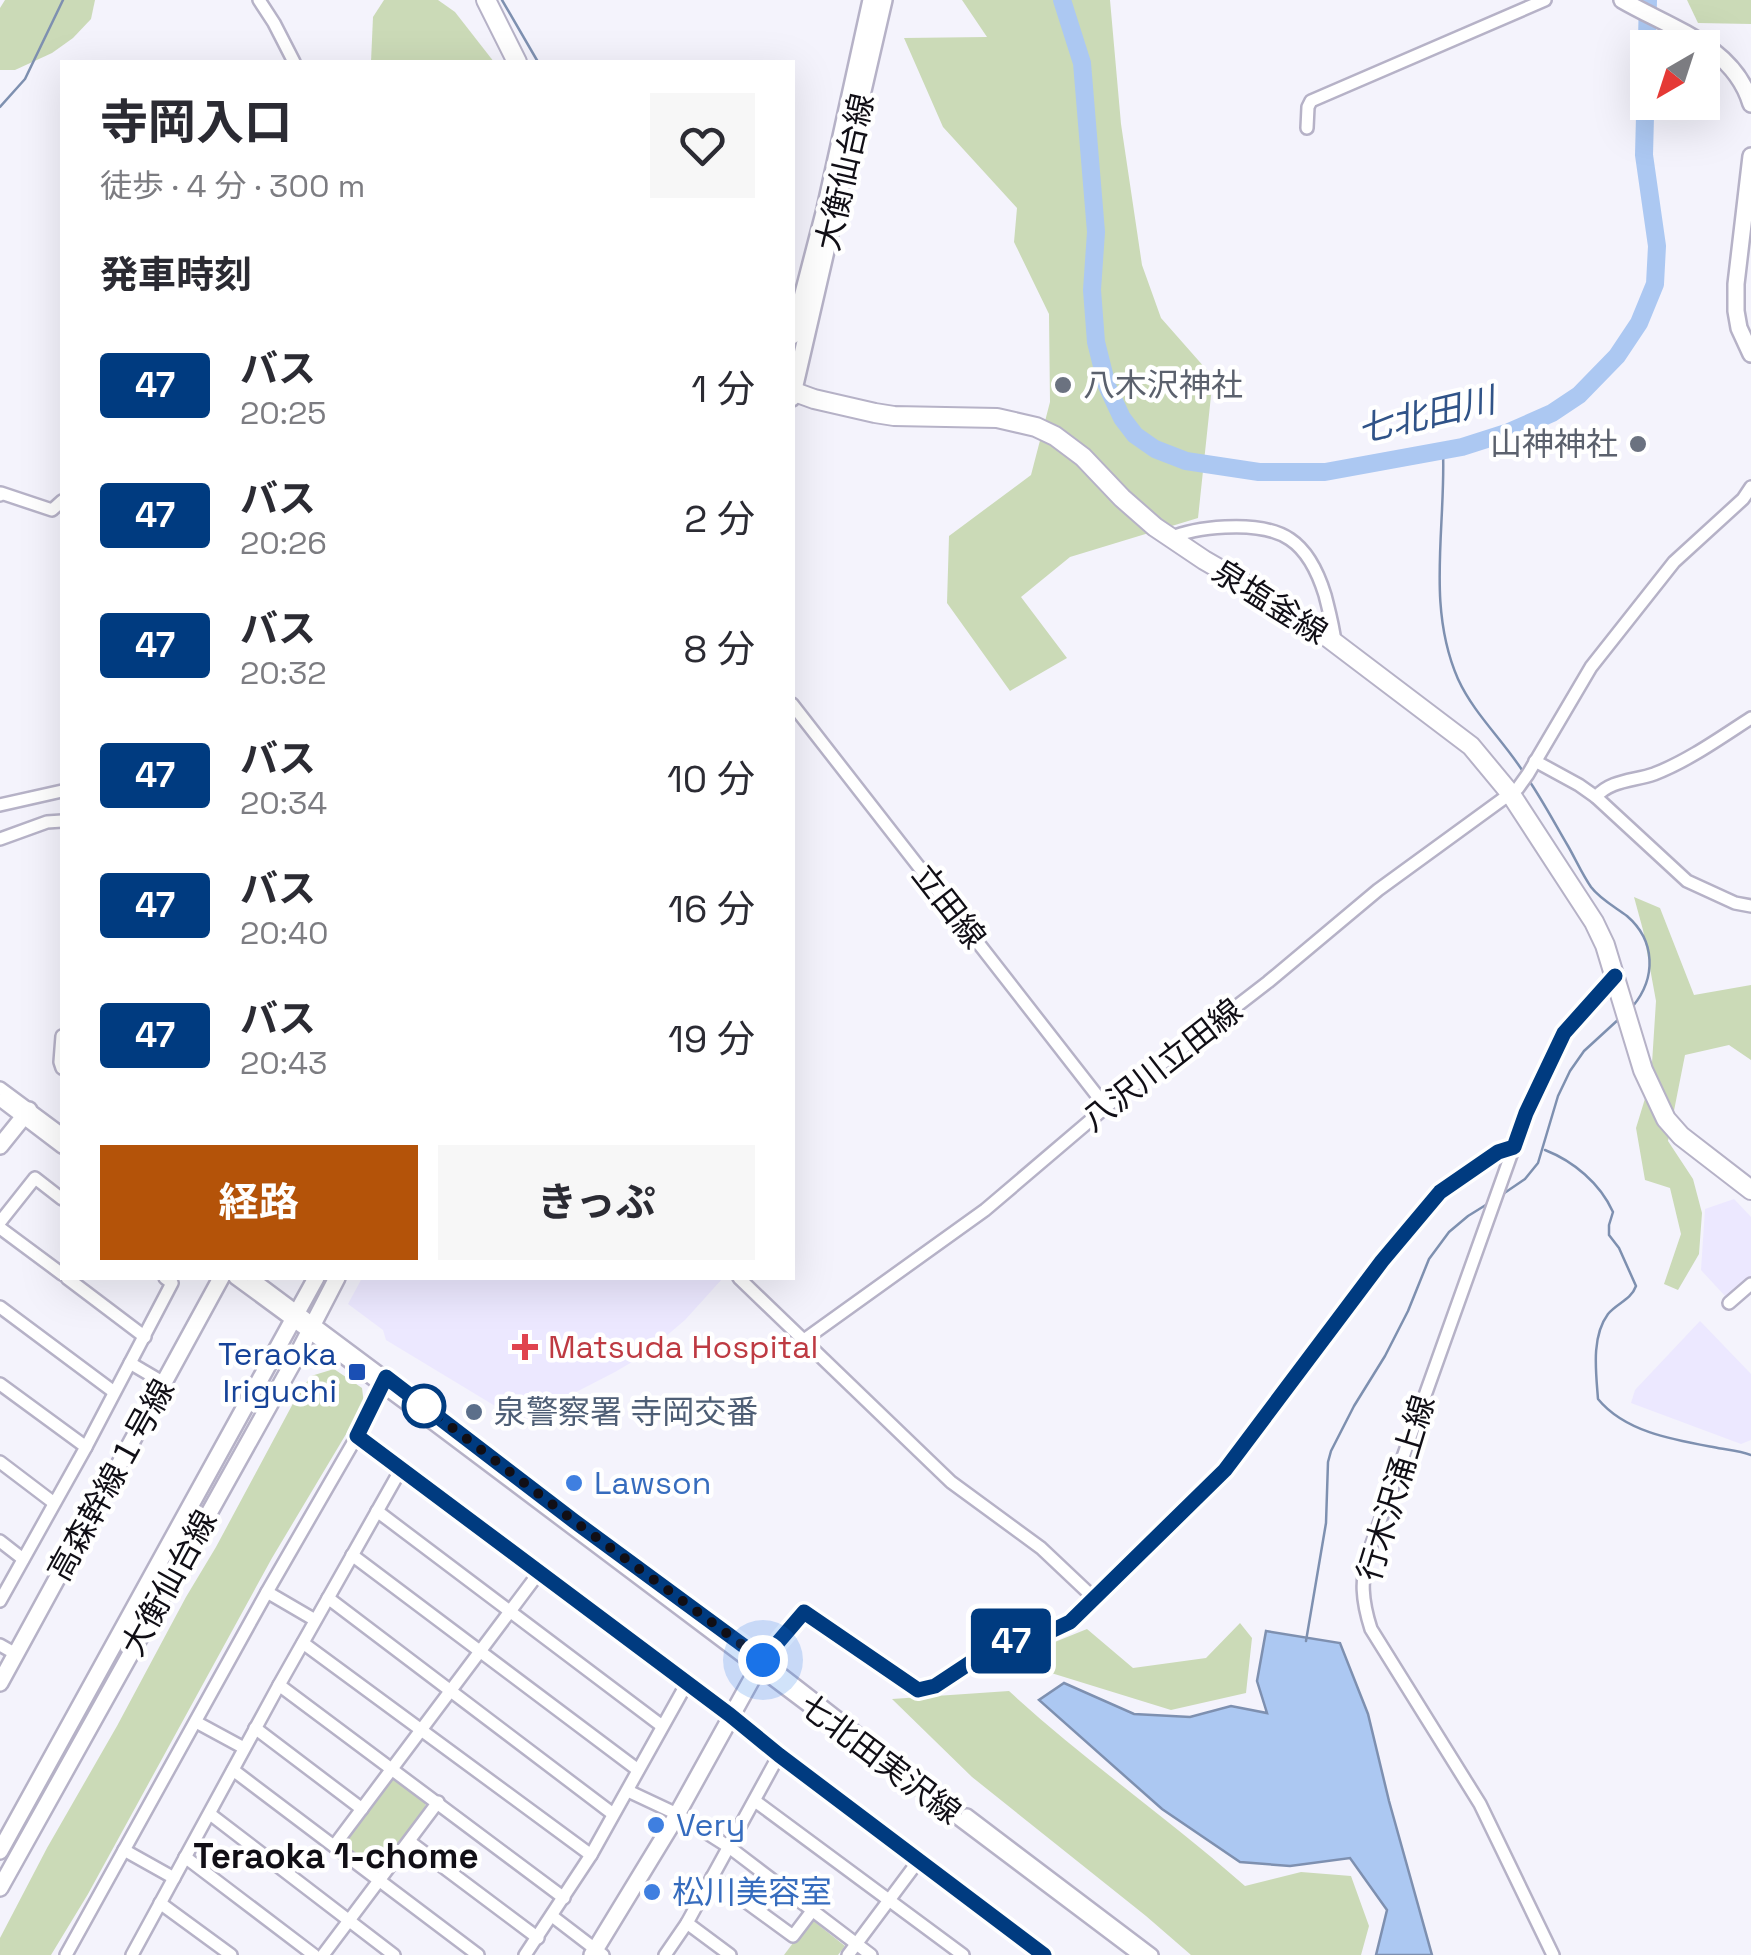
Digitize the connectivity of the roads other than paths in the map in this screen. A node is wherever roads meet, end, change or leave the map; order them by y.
1 (258, 0) edge
2 (486, 0) edge
3 (1545, 0) edge
4 (880, 1) edge
5 (1626, 2) edge
6 (293, 60) edge
7 (516, 60) edge
8 (1751, 104) edge
9 (1307, 128) dead end
10 (1751, 156) edge
11 (795, 324) edge
12 (1751, 354) edge
13 (795, 385) edge
14 (795, 395) edge
15 (1751, 488) edge
16 (0, 495) edge
17 (60, 503) edge
18 (1170, 538) junction
19 (1335, 642) junction
20 (795, 708) edge
21 (1751, 718) edge
22 (1534, 764) junction
23 (1514, 790) junction
24 (60, 791) edge
25 (1596, 797) junction
26 (0, 805) edge
27 (60, 821) edge
28 (0, 839) edge
29 (1751, 906) edge
30 (1615, 976) junction
31 (0, 1088) edge
32 (0, 1100) edge
33 (1106, 1107) junction
34 (26, 1113) junction
35 (60, 1133) edge
36 (60, 1145) edge
37 (0, 1146) edge
38 (1514, 1147) junction
39 (1751, 1190) edge
40 (60, 1197) edge
41 (0, 1225) edge
42 (60, 1273) edge
43 (69, 1280) edge
44 (168, 1280) edge
45 (221, 1280) edge
46 (238, 1280) edge
47 (254, 1280) edge
48 (315, 1280) edge
49 (336, 1280) edge
50 (741, 1280) edge
51 (1751, 1284) edge
52 (1729, 1303) dead end
53 (0, 1307) edge
54 (296, 1316) junction
55 (311, 1327) junction
56 (145, 1337) junction
57 (804, 1340) junction
58 (130, 1363) junction
59 (384, 1381) junction
60 (164, 1383) junction
61 (0, 1384) edge
62 (114, 1392) junction
63 (357, 1436) junction
64 (86, 1447) junction
65 (0, 1462) edge
66 (401, 1470) junction
67 (54, 1503) junction
68 (377, 1511) junction
69 (0, 1540) edge
70 (352, 1554) junction
71 (22, 1559) junction
72 (538, 1574) junction
73 (267, 1592) junction
74 (328, 1598) junction
75 (1095, 1599) junction
76 (0, 1600) edge
77 (510, 1612) junction
78 (315, 1620) junction
79 (302, 1642) junction
80 (0, 1645) edge
81 (480, 1653) junction
82 (16, 1654) junction
83 (760, 1664) junction
84 (0, 1683) edge
85 (686, 1683) junction
86 (279, 1685) junction
87 (451, 1691) junction
88 (730, 1715) junction
89 (196, 1722) junction
90 (662, 1726) junction
91 (255, 1728) junction
92 (422, 1731) junction
93 (244, 1748) junction
94 (779, 1755) junction
95 (393, 1769) junction
96 (233, 1770) junction
97 (638, 1770) junction
98 (628, 1791) junction
99 (755, 1801) junction
100 (438, 1802) junction
101 (362, 1809) junction
102 (210, 1814) junction
103 (613, 1814) junction
104 (676, 1814) junction
105 (410, 1842) junction
106 (334, 1846) junction
107 (728, 1848) junction
108 (124, 1850) junction
109 (0, 1851) edge
110 (591, 1855) junction
111 (185, 1857) junction
112 (919, 1860) junction
113 (712, 1877) junction
114 (174, 1878) junction
115 (379, 1880) junction
116 (0, 1888) edge
117 (564, 1898) junction
118 (889, 1900) junction
119 (160, 1903) junction
120 (812, 1910) junction
121 (552, 1916) junction
122 (348, 1920) junction
123 (686, 1923) junction
124 (538, 1938) junction
125 (135, 1950) edge
126 (853, 1950) edge
127 (597, 1953) edge
128 (1040, 1954) edge
129 (66, 1955) edge
130 (151, 1955) edge
131 (231, 1955) edge
132 (314, 1955) edge
133 (322, 1955) edge
134 (394, 1955) edge
135 (478, 1955) edge
136 (525, 1955) edge
137 (665, 1955) edge
138 (730, 1955) edge
139 (871, 1955) edge
140 (963, 1955) edge
141 (1139, 1955) edge
142 (1152, 1955) edge
143 (1553, 1955) edge

1 - 6 street
2 - 7 main road
3 - 9 street
4 - 11 main road, 大衡仙台線
4 - 13 main road, 大衡仙台線
5 - 8 main road
10 - 12 main road
14 - 18 main road, 泉塩釜線
15 - 22 street, 八沢川立田線
16 - 17 street
18 - 19 main road, 泉塩釜線
18 - 19 street
19 - 23 main road, 泉塩釜線
20 - 33 street, 立田線
21 - 25 street
22 - 23 street, 八沢川立田線
22 - 25 street
23 - 30 main road, 泉塩釜線
23 - 33 street, 八沢川立田線
24 - 26 street
25 - 29 street
27 - 28 street
30 - 38 street, 行木沢涌上線
30 - 39 main road, 泉塩釜線
31 - 34 street
32 - 34 street
33 - 57 street, 八沢川立田線
34 - 35 street
34 - 36 street
34 - 37 main road
38 - 75 street
38 - 143 street, 行木沢涌上線
40 - 41 street
41 - 42 street
43 - 56 street
44 - 56 street
45 - 60 main road, 高森幹線１号線
46 - 54 street
47 - 54 street
48 - 54 main road, 大衡仙台線
49 - 55 main road, 大衡仙台線
50 - 57 street
51 - 52 street
53 - 62 street
54 - 55 street
54 - 109 main road, 大衡仙台線
55 - 59 street
55 - 116 main road, 大衡仙台線
56 - 58 street
57 - 75 street
58 - 60 street
58 - 62 street
59 - 63 street
59 - 83 street
60 - 82 main road, 高森幹線１号線
61 - 64 street
62 - 64 street
63 - 66 street
63 - 73 street
64 - 67 street
65 - 67 street
66 - 68 street
66 - 72 street
67 - 71 street
68 - 70 street
68 - 77 street
69 - 71 street
70 - 74 street
70 - 81 street
71 - 76 street
72 - 77 street
72 - 85 street
73 - 78 street
73 - 89 street
74 - 78 street
74 - 87 street
75 - 83 street
77 - 81 street
77 - 90 street
78 - 79 street
79 - 86 street
79 - 92 street
80 - 82 street
81 - 87 street
81 - 97 street
82 - 84 main road, 高森幹線１号線
83 - 88 main road
83 - 141 street, 七北田実沢線
83 - 142 street
85 - 88 street
85 - 90 street
86 - 91 street
86 - 95 street
87 - 92 street
87 - 103 street
88 - 94 street
88 - 104 main road
89 - 93 street
89 - 108 street
90 - 97 street
91 - 93 street
91 - 101 street
92 - 95 street
92 - 110 street
93 - 96 street
94 - 99 street
94 - 112 street
95 - 100 street
95 - 101 street
96 - 102 street
96 - 106 street
97 - 98 street
98 - 103 street
98 - 104 street
99 - 107 street
99 - 118 street
100 - 105 street
100 - 117 street
101 - 106 street
102 - 111 street
102 - 122 street
103 - 110 street
104 - 107 street
104 - 127 main road
105 - 115 street
105 - 124 street
106 - 115 street
107 - 113 street
107 - 120 street
108 - 114 street
108 - 129 street
110 - 117 street
111 - 114 street
111 - 132 street
112 - 118 street
112 - 128 street
113 - 120 street
113 - 123 street
114 - 119 street
115 - 122 street
115 - 135 street
117 - 121 street
118 - 126 street
118 - 140 street
119 - 125 street
119 - 131 street
120 - 126 street
121 - 124 street
121 - 127 street
122 - 133 street
122 - 134 street
123 - 137 street
123 - 138 street
124 - 136 street
125 - 130 street
126 - 139 street

